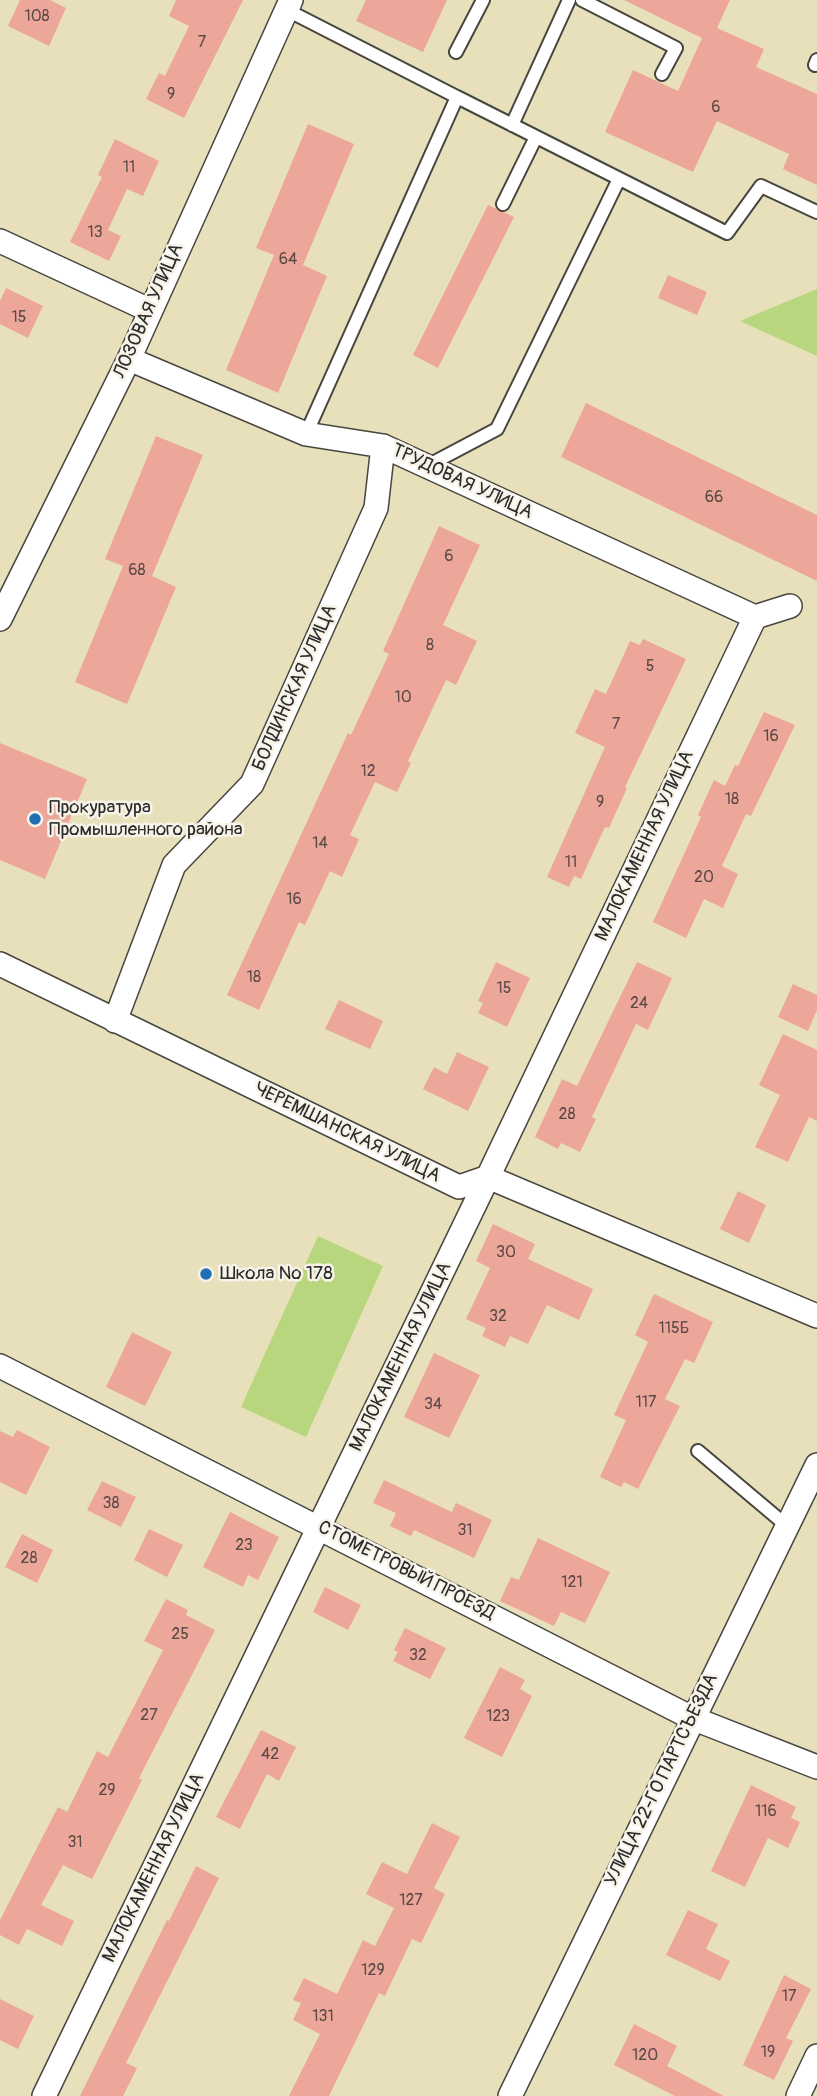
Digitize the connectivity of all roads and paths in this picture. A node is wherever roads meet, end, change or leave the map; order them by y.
1 (483, 0) edge
2 (569, 0) edge
3 (582, 0) edge
4 (289, 5) edge
5 (456, 52) dead end
6 (662, 74) dead end
7 (457, 97) junction
8 (512, 125) junction
9 (536, 137) junction
10 (619, 179) junction
11 (503, 204) dead end
12 (817, 212) edge
13 (0, 240) edge
14 (149, 310) junction
15 (129, 359) junction
16 (306, 434) junction
17 (383, 446) junction
18 (427, 466) junction
19 (790, 606) dead end
20 (755, 617) junction
21 (0, 620) edge
22 (0, 964) edge
23 (115, 1021) junction
24 (488, 1177) junction
25 (817, 1317) edge
26 (0, 1366) edge
27 (698, 1451) dead end
28 (817, 1465) edge
29 (787, 1525) junction
30 (319, 1526) junction
31 (692, 1718) junction
32 (817, 1767) edge
33 (817, 2056) edge
34 (44, 2096) edge
35 (510, 2096) edge
36 (798, 2096) edge

1 - 5 lane
2 - 8 lane
3 - 6 lane
4 - 7 lane
4 - 14 street, ЛОЗОВАЯ УЛИЦА
7 - 8 lane
7 - 16 lane
8 - 9 lane
9 - 10 lane
9 - 11 lane
10 - 12 lane
10 - 18 lane
13 - 14 street
14 - 15 street, ЛОЗОВАЯ УЛИЦА
15 - 16 street, ТРУДОВАЯ УЛИЦА
15 - 21 street, ЛОЗОВАЯ УЛИЦА
16 - 17 street, ТРУДОВАЯ УЛИЦА
17 - 18 street, ТРУДОВАЯ УЛИЦА
17 - 23 street, БОЛДИНСКАЯ УЛИЦА
18 - 20 street, ТРУДОВАЯ УЛИЦА
19 - 20 street
20 - 24 street, МАЛОКАМЕННАЯ УЛИЦА
22 - 23 street, ЧЕРЕМШАНСКАЯ УЛИЦА
23 - 24 street, ЧЕРЕМШАНСКАЯ УЛИЦА
24 - 25 street
24 - 30 street, МАЛОКАМЕННАЯ УЛИЦА
26 - 30 street, СТОМЕТРОВЫЙ ПРОЕЗД
27 - 29 lane
28 - 29 street, УЛИЦА 22-ГО ПАРТСЪЕЗДА
29 - 31 street, УЛИЦА 22-ГО ПАРТСЪЕЗДА
30 - 31 street, СТОМЕТРОВЫЙ ПРОЕЗД
30 - 34 street, МАЛОКАМЕННАЯ УЛИЦА
31 - 32 street, СТОМЕТРОВЫЙ ПРОЕЗД
31 - 35 street, УЛИЦА 22-ГО ПАРТСЪЕЗДА
33 - 36 street

